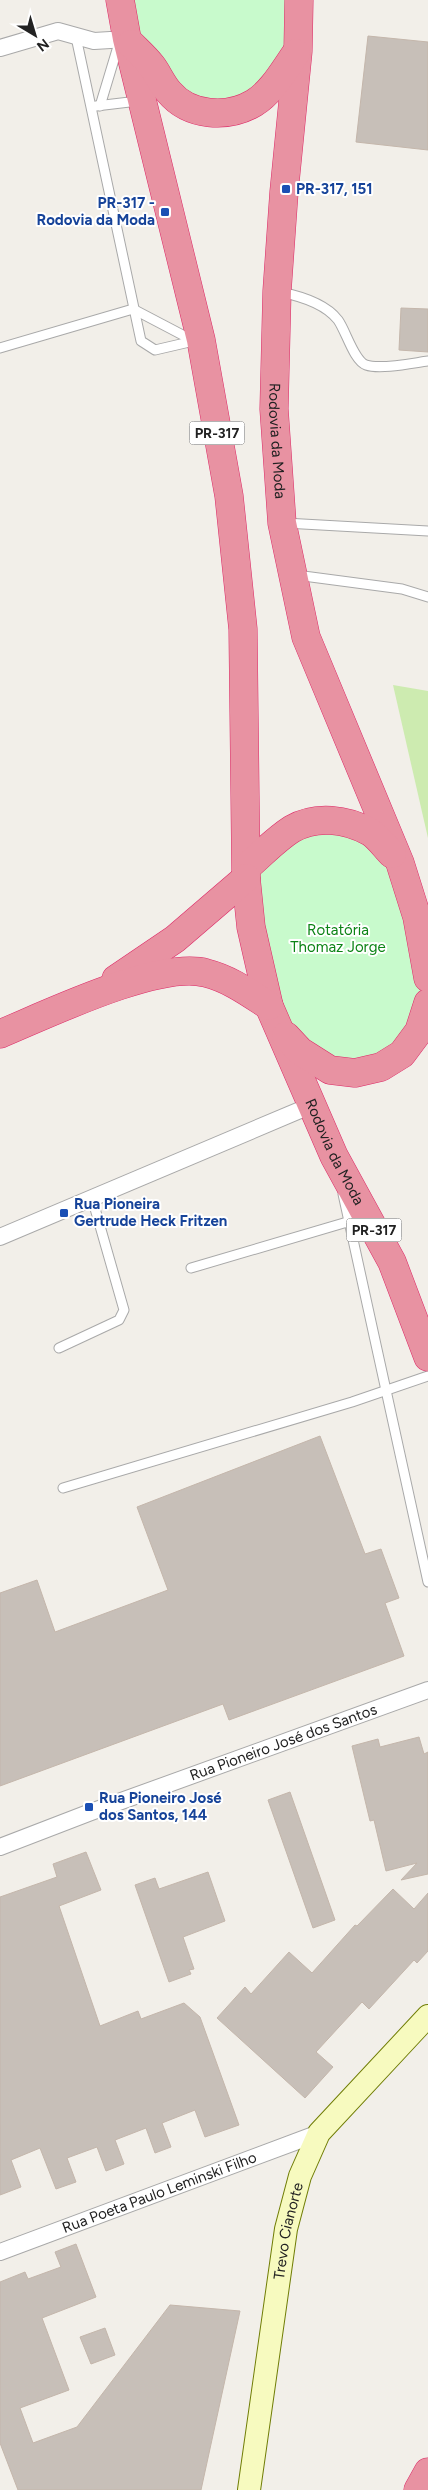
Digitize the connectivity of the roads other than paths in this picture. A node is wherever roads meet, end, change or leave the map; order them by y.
1 (120, 0) edge
2 (299, 0) edge
3 (309, 0) edge
4 (76, 36) junction
5 (123, 40) junction
6 (0, 48) edge
7 (298, 50) junction
8 (143, 101) junction
9 (96, 106) junction
10 (277, 291) junction
11 (133, 309) junction
12 (197, 340) junction
13 (0, 348) edge
14 (428, 361) edge
15 (282, 523) junction
16 (428, 530) edge
17 (291, 575) junction
18 (428, 597) edge
19 (400, 863) junction
20 (247, 872) junction
21 (428, 978) edge
22 (96, 993) junction
23 (428, 1003) edge
24 (274, 1017) junction
25 (0, 1034) edge
26 (312, 1105) junction
27 (92, 1198) junction
28 (358, 1219) junction
29 (0, 1237) edge
30 (191, 1268) dead end
31 (59, 1348) dead end
32 (428, 1357) edge
33 (428, 1376) edge
34 (386, 1392) junction
35 (63, 1488) dead end
36 (428, 1582) edge
37 (428, 1690) edge
38 (0, 1847) edge
39 (428, 2016) edge
40 (319, 2133) junction
41 (0, 2252) edge
42 (428, 2472) edge
43 (250, 2490) edge
44 (418, 2490) edge

1 - 5 highway, PR-317
2 - 7 highway, Rodovia da Moda
3 - 7 street
4 - 5 street
4 - 6 street
4 - 9 lane
5 - 7 highway
5 - 8 highway, PR-317
5 - 9 lane
7 - 10 highway, Rodovia da Moda
8 - 9 lane
8 - 12 highway, PR-317
9 - 11 lane
10 - 14 lane
10 - 15 highway, Rodovia da Moda
11 - 12 lane
11 - 12 lane
11 - 13 lane
12 - 20 highway, PR-317
15 - 16 lane
15 - 17 highway, Rodovia da Moda
17 - 18 lane
17 - 19 highway, Rodovia da Moda
19 - 20 highway
19 - 21 highway
20 - 22 highway
20 - 24 highway, PR-317
22 - 24 highway
22 - 25 highway
23 - 24 highway
24 - 26 highway, Rodovia da Moda / PR-317
26 - 27 street
26 - 28 highway, Rodovia da Moda / PR-317
27 - 29 street
27 - 31 lane
28 - 30 lane
28 - 32 highway, Rodovia da Moda / PR-317
28 - 34 lane
33 - 34 lane
34 - 35 lane
34 - 36 lane
37 - 38 street, Rua Pioneiro José dos Santos
39 - 40 street, Trevo Cianorte
40 - 41 street, Rua Poeta Paulo Leminski Filho
40 - 43 street, Trevo Cianorte
42 - 44 highway

